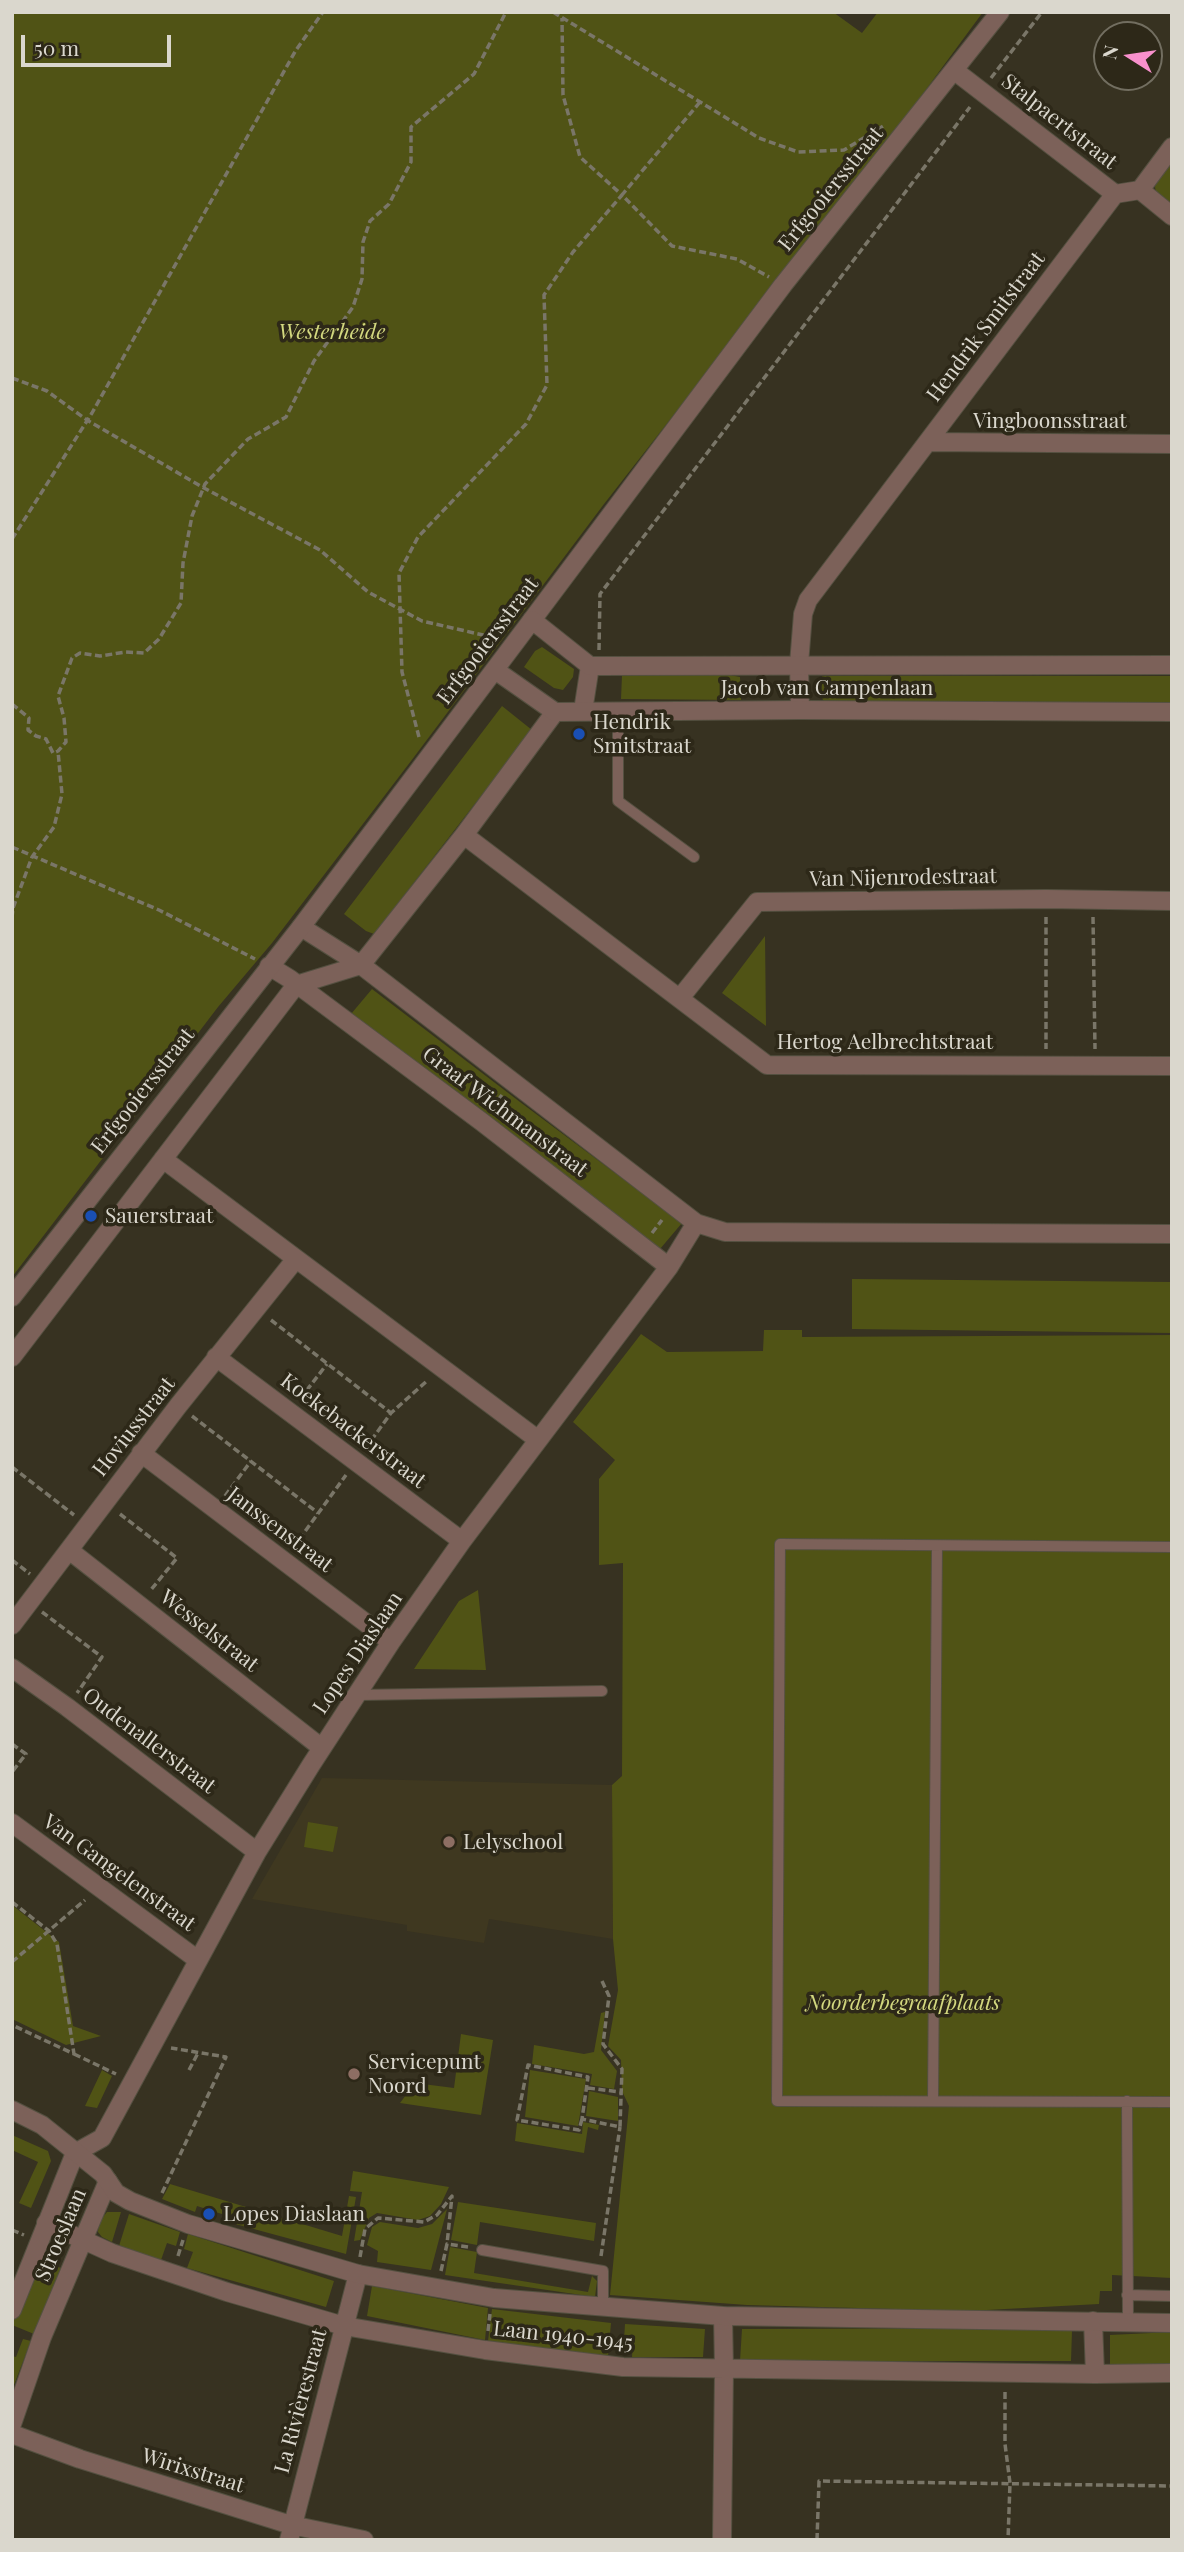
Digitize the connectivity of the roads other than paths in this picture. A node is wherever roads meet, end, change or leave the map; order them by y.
1 (1000, 12) edge
2 (955, 71) junction
3 (1172, 146) edge
4 (1140, 190) junction
5 (1115, 194) junction
6 (1172, 216) edge
7 (928, 442) junction
8 (1172, 444) edge
9 (532, 620) junction
10 (800, 664) junction
11 (1172, 665) edge
12 (595, 666) junction
13 (495, 670) junction
14 (800, 710) junction
15 (583, 711) junction
16 (618, 711) junction
17 (555, 712) junction
18 (1172, 712) edge
19 (464, 835) junction
20 (694, 857) dead end
21 (1172, 901) edge
22 (301, 927) junction
23 (361, 965) junction
24 (269, 966) junction
25 (296, 985) junction
26 (680, 998) junction
27 (1172, 1066) edge
28 (163, 1159) junction
29 (696, 1223) junction
30 (1172, 1234) edge
31 (295, 1260) junction
32 (669, 1267) junction
33 (12, 1297) edge
34 (12, 1357) edge
35 (216, 1357) junction
36 (537, 1439) junction
37 (142, 1453) junction
38 (462, 1541) junction
39 (937, 1546) junction
40 (1172, 1547) edge
41 (69, 1550) junction
42 (12, 1625) edge
43 (391, 1642) junction
44 (12, 1668) edge
45 (602, 1691) dead end
46 (358, 1695) junction
47 (322, 1748) junction
48 (12, 1823) edge
49 (257, 1852) junction
50 (198, 1960) junction
51 (933, 2101) junction
52 (1127, 2101) junction
53 (1172, 2102) edge
54 (12, 2110) edge
55 (75, 2153) junction
56 (108, 2181) junction
57 (46, 2223) junction
58 (83, 2239) junction
59 (482, 2250) road end
60 (358, 2274) junction
61 (1128, 2295) junction
62 (1172, 2296) edge
63 (603, 2306) junction
64 (12, 2310) edge
65 (723, 2316) junction
66 (1093, 2321) junction
67 (1128, 2322) junction
68 (1172, 2323) edge
69 (344, 2326) junction
70 (724, 2369) junction
71 (1172, 2373) edge
72 (1095, 2374) junction
73 (12, 2424) edge
74 (12, 2434) edge
75 (290, 2532) edge
76 (364, 2540) edge
77 (722, 2540) edge

1 - 2 street, Erfgooiersstraat
2 - 5 street, Stalpaertstraat
2 - 9 street, Erfgooiersstraat
3 - 4 street
4 - 5 street, Stalpaertstraat
4 - 6 street
5 - 7 street, Hendrik Smitstraat
7 - 8 street, Vingboonsstraat
7 - 10 street, Hendrik Smitstraat
9 - 12 street
9 - 13 street, Erfgooiersstraat
10 - 11 street, Jacob van Campenlaan
10 - 12 street, Jacob van Campenlaan
10 - 14 street, Hendrik Smitstraat
12 - 15 street
13 - 17 street
13 - 22 street, Erfgooiersstraat
14 - 16 street, Jacob van Campenlaan
14 - 18 street, Jacob van Campenlaan
15 - 16 street, Jacob van Campenlaan
15 - 17 street, Jacob van Campenlaan
16 - 20 lane
17 - 19 street
19 - 23 street
19 - 26 street, Hertog Aelbrechtstraat
21 - 26 street, Van Nijenrodestraat
22 - 23 street, Graaf Wichmanstraat
22 - 24 street, Erfgooiersstraat
23 - 25 street
23 - 29 street, Graaf Wichmanstraat
24 - 25 street, Graaf Wichmanstraat
24 - 33 street, Erfgooiersstraat
25 - 28 street
25 - 32 street, Graaf Wichmanstraat
26 - 27 street, Hertog Aelbrechtstraat
28 - 31 street
28 - 34 street
29 - 30 street, Graaf Wichmanstraat
29 - 32 street
31 - 35 street, Hoviusstraat
31 - 36 street
32 - 36 street, Lopes Diaslaan
35 - 37 street, Hoviusstraat
35 - 38 street, Koekebackerstraat
36 - 38 street, Lopes Diaslaan
37 - 41 street, Hoviusstraat
37 - 43 street, Janssenstraat
38 - 43 street, Lopes Diaslaan
39 - 40 lane
39 - 51 lane
39 - 51 lane
41 - 42 street, Hoviusstraat
41 - 47 street, Wesselstraat
43 - 46 street, Lopes Diaslaan
44 - 49 street, Oudenallerstraat
45 - 46 lane
46 - 47 street, Lopes Diaslaan
47 - 49 street, Lopes Diaslaan
48 - 50 street, Van Gangelenstraat
49 - 50 street, Lopes Diaslaan
50 - 55 street, Lopes Diaslaan
51 - 52 lane
52 - 53 lane
52 - 61 lane
54 - 55 street, Laan 1940-1945
55 - 56 street, Laan 1940-1945
55 - 57 street, Stroeslaan
56 - 58 street, Stroeslaan
56 - 60 street, Laan 1940-1945
57 - 58 street, Laan 1940-1945
57 - 64 street, Stroeslaan
58 - 69 street, Laan 1940-1945
58 - 73 street, Stroeslaan
59 - 63 lane
60 - 63 street, Laan 1940-1945
60 - 69 street, La Rivièrestraat
61 - 62 lane
61 - 67 lane
63 - 65 street, Laan 1940-1945
65 - 66 street, Laan 1940-1945
65 - 70 street
66 - 67 street, Laan 1940-1945
66 - 72 street
67 - 68 street, Laan 1940-1945
69 - 70 street, Laan 1940-1945
69 - 75 street, La Rivièrestraat
70 - 72 street, Laan 1940-1945
70 - 77 street
71 - 72 street, Laan 1940-1945
74 - 75 street, Wirixstraat
75 - 76 street, Wirixstraat

